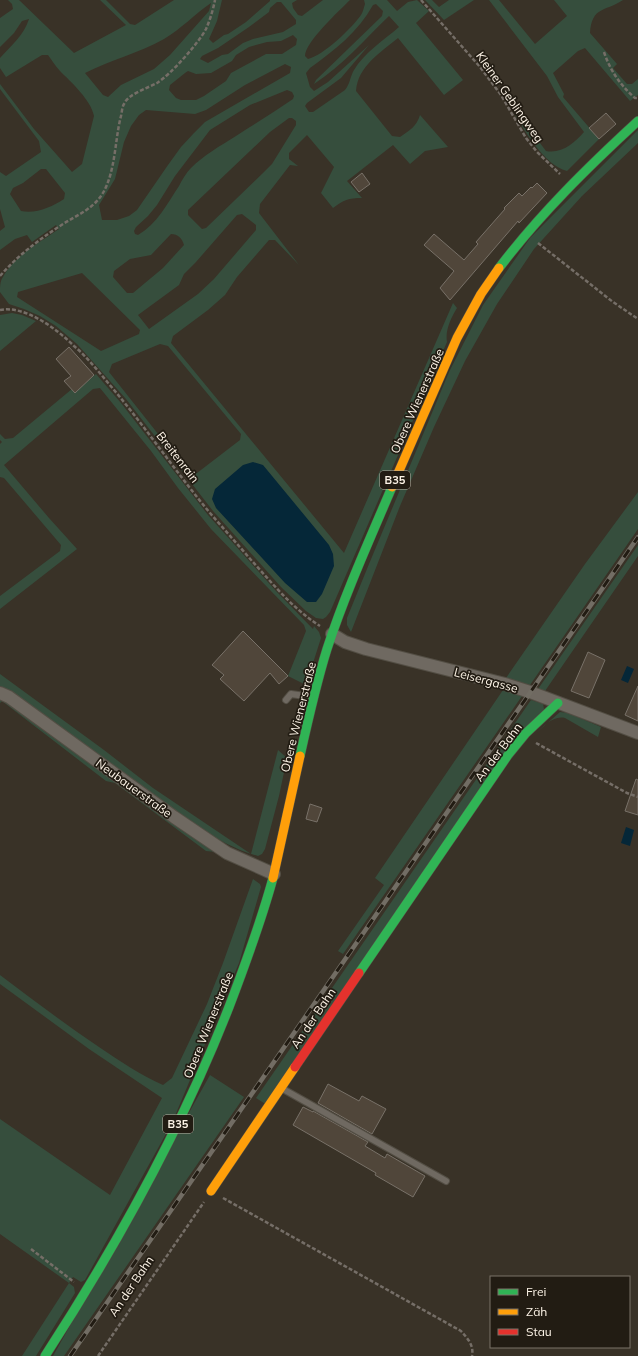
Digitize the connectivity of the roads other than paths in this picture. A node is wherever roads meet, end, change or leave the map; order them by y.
1 (638, 121) edge
2 (332, 634) junction
3 (0, 693) edge
4 (314, 697) junction
5 (286, 700) dead end
6 (558, 703) junction
7 (638, 733) edge
8 (274, 874) junction
9 (281, 1089) junction
10 (446, 1181) dead end
11 (211, 1191) road end
12 (45, 1356) edge

1 - 2 main road, Obere Wienerstraße / B35
2 - 4 main road, Obere Wienerstraße / B35
2 - 6 street, Leisergasse
3 - 8 street, Neubauerstraße
4 - 5 lane
4 - 8 main road, Obere Wienerstraße / B35
6 - 7 street, Leisergasse
6 - 9 main road, An der Bahn
8 - 12 main road, Obere Wienerstraße / B35
9 - 10 lane
9 - 11 main road, An der Bahn

